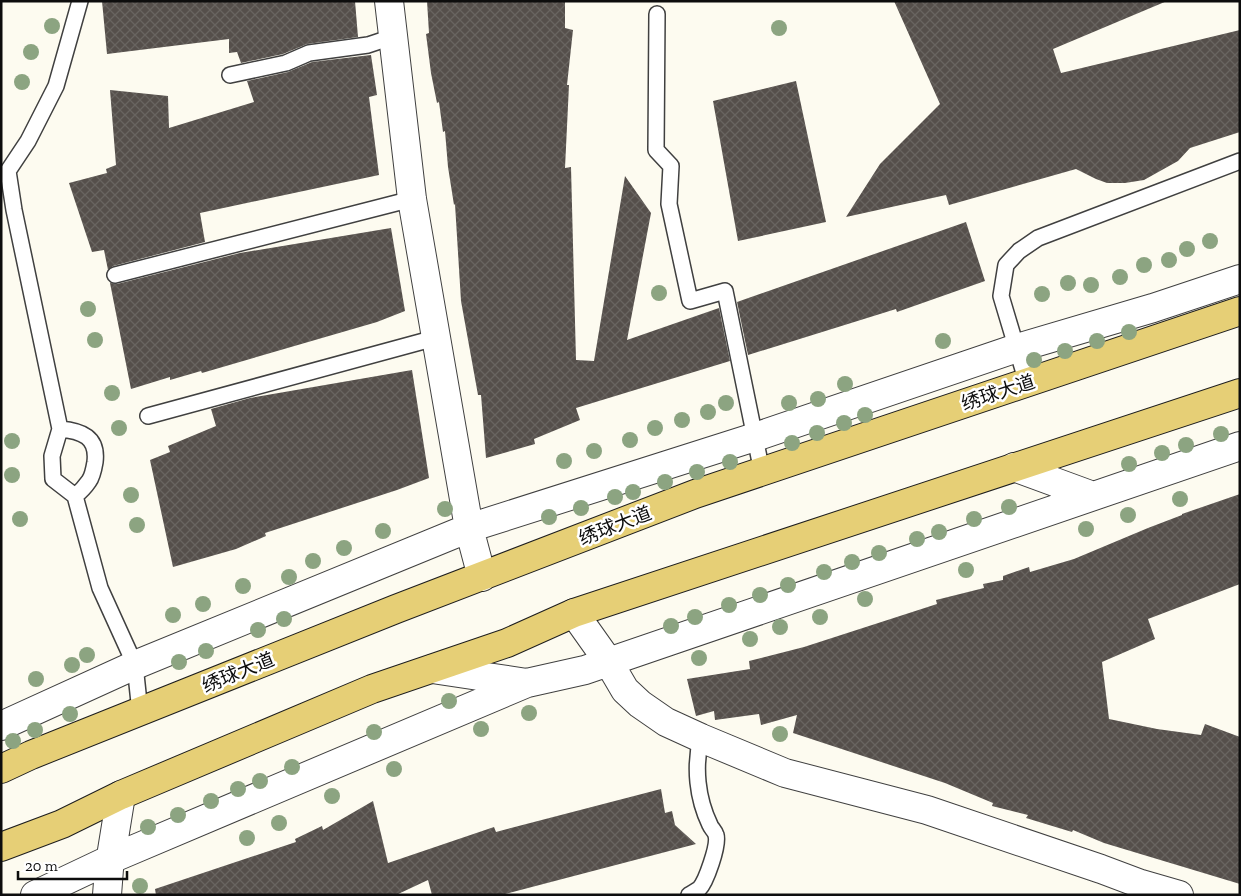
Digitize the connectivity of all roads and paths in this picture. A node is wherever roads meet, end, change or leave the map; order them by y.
1 (80, 1) edge
2 (390, 1) edge
3 (403, 1) edge
4 (657, 14) dead end
5 (392, 37) junction
6 (230, 75) dead end
7 (1240, 161) edge
8 (5, 172) edge
9 (412, 199) junction
10 (115, 275) dead end
11 (1240, 279) edge
12 (1240, 311) edge
13 (435, 338) junction
14 (1017, 348) junction
15 (929, 378) junction
16 (1027, 383) junction
17 (1240, 393) edge
18 (988, 396) junction
19 (148, 416) dead end
20 (60, 429) junction
21 (755, 438) junction
22 (1240, 446) edge
23 (1014, 467) junction
24 (762, 472) junction
25 (76, 496) junction
26 (1093, 496) junction
27 (477, 526) junction
28 (490, 573) junction
29 (574, 613) junction
30 (608, 661) junction
31 (135, 664) junction
32 (432, 669) junction
33 (528, 683) junction
34 (140, 712) junction
35 (1, 726) edge
36 (700, 738) junction
37 (5, 764) edge
38 (121, 795) junction
39 (1, 847) edge
40 (110, 859) junction
41 (35, 895) edge
42 (107, 895) edge
43 (689, 895) edge
44 (1179, 895) edge

1 - 8 lane
2 - 5 street
3 - 27 street
4 - 21 lane
5 - 6 lane
5 - 9 street
7 - 14 lane
8 - 20 lane
9 - 10 lane
9 - 13 street
11 - 14 street
12 - 16 main road, 绣球大道
13 - 19 lane
13 - 27 street
14 - 15 street
14 - 16 lane
15 - 18 street
15 - 21 street
16 - 18 main road, 绣球大道
17 - 23 main road
18 - 24 main road, 绣球大道
20 - 25 lane
20 - 25 lane
21 - 24 lane
21 - 27 street
22 - 26 street
23 - 26 street
23 - 29 main road
24 - 28 main road, 绣球大道
25 - 31 lane
26 - 30 street
27 - 28 street
27 - 31 street
28 - 34 main road, 绣球大道
29 - 30 street
29 - 32 main road
30 - 33 street
30 - 36 street
31 - 34 lane
31 - 35 street
32 - 33 street
32 - 38 main road
33 - 40 street
34 - 37 main road, 绣球大道
36 - 43 lane
36 - 44 street
38 - 39 main road
38 - 40 street
40 - 41 street
40 - 42 street

